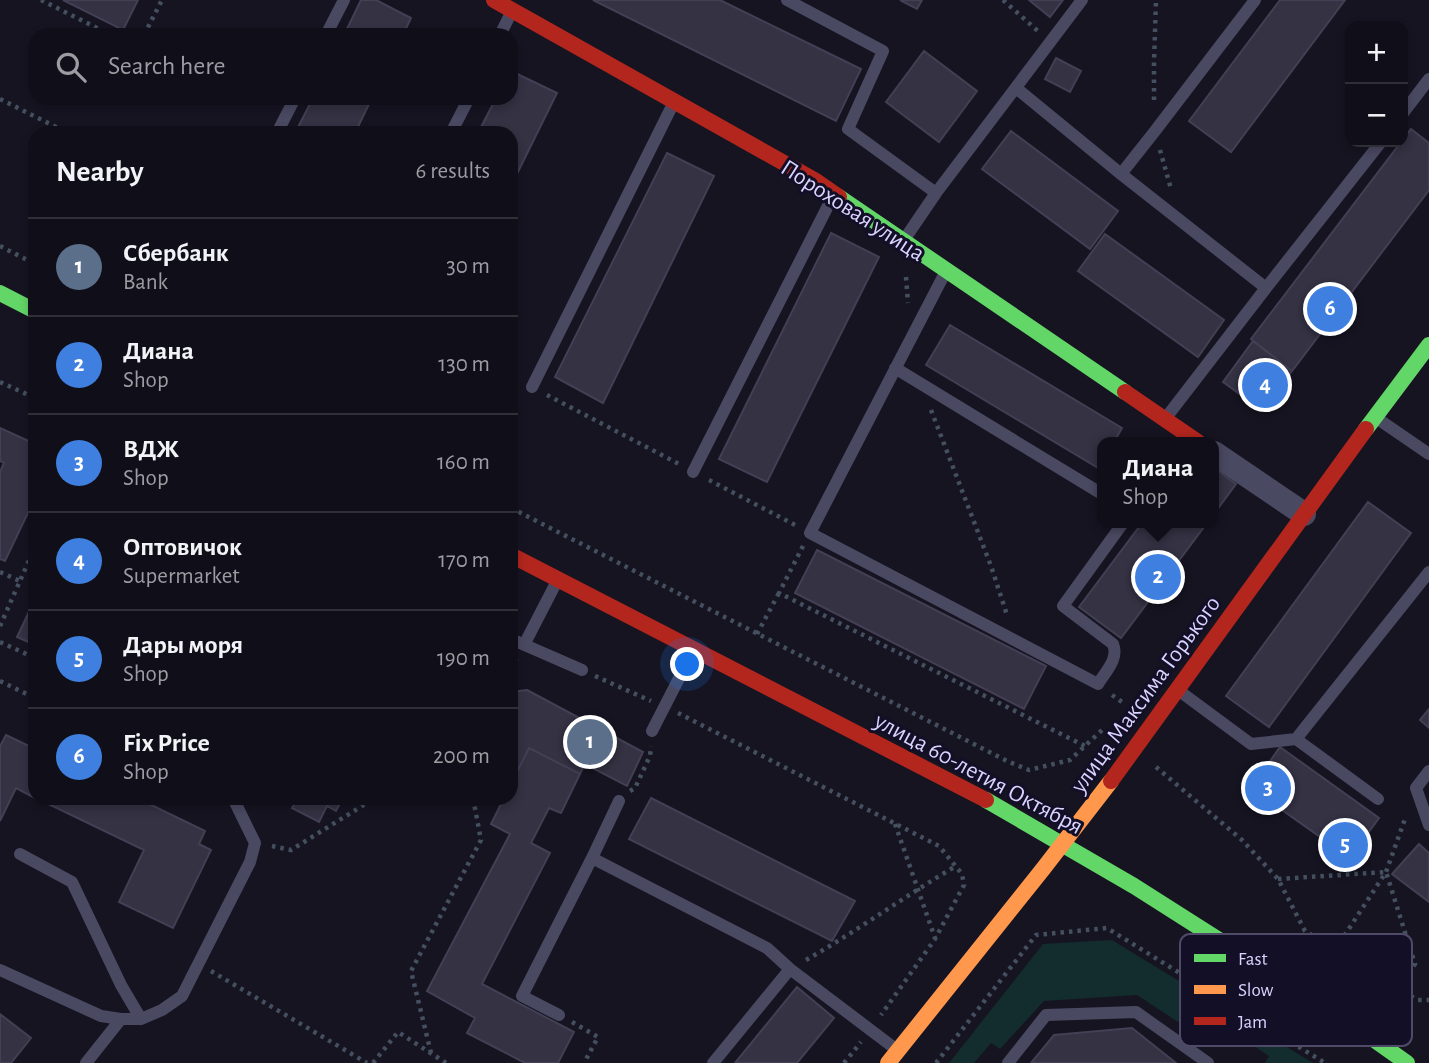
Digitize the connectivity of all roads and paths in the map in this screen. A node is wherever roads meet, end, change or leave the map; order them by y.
1 (41, 0) edge
2 (162, 0) edge
3 (344, 0) edge
4 (494, 0) edge
5 (787, 0) edge
6 (1003, 0) edge
7 (1082, 0) edge
8 (1255, 0) edge
9 (512, 10) junction
10 (97, 28) edge
11 (148, 28) edge
12 (330, 28) edge
13 (503, 28) edge
14 (1050, 42) junction
15 (1429, 79) edge
16 (1016, 88) junction
17 (1424, 96) edge
18 (0, 99) edge
19 (674, 101) junction
20 (291, 105) edge
21 (465, 105) edge
22 (1408, 109) edge
23 (54, 126) edge
24 (281, 126) edge
25 (455, 126) edge
26 (1377, 147) edge
27 (1121, 174) junction
28 (834, 193) junction
29 (936, 193) junction
30 (904, 241) junction
31 (0, 246) edge
32 (28, 260) edge
33 (946, 271) junction
34 (1266, 288) junction
35 (0, 293) edge
36 (28, 307) edge
37 (911, 338) junction
38 (1429, 345) edge
39 (895, 369) junction
40 (0, 382) edge
41 (921, 383) junction
42 (532, 387) joint
43 (28, 395) edge
44 (1375, 417) junction
45 (1165, 419) junction
46 (1186, 437) edge
47 (1429, 454) edge
48 (1219, 456) edge
49 (693, 472) junction
50 (1097, 491) edge
51 (518, 512) edge
52 (1304, 514) junction
53 (1119, 528) edge
54 (810, 533) junction
55 (518, 559) edge
56 (28, 563) edge
57 (0, 572) edge
58 (1429, 572) edge
59 (558, 579) junction
60 (20, 581) junction
61 (779, 593) junction
62 (0, 626) edge
63 (757, 634) junction
64 (1014, 639) junction
65 (0, 642) edge
66 (518, 642) edge
67 (524, 645) junction
68 (694, 650) junction
69 (28, 655) edge
70 (582, 670) joint
71 (0, 681) edge
72 (1177, 690) junction
73 (28, 695) edge
74 (665, 707) junction
75 (1102, 730) dead end
76 (652, 731) joint
77 (1296, 739) junction
78 (1085, 746) junction
79 (1156, 767) dead end
80 (1429, 771) edge
81 (1416, 788) junction
82 (1378, 799) dead end
83 (619, 801) joint
84 (236, 805) edge
85 (364, 805) edge
86 (474, 805) edge
87 (895, 824) junction
88 (1429, 825) edge
89 (255, 844) junction
90 (1063, 844) junction
91 (20, 854) dead end
92 (592, 858) junction
93 (956, 866) junction
94 (1386, 872) junction
95 (1278, 879) junction
96 (917, 889) junction
97 (1210, 934) edge
98 (1311, 934) edge
99 (1345, 934) edge
100 (1406, 934) edge
101 (935, 939) junction
102 (199, 963) junction
103 (790, 969) junction
104 (0, 970) edge
105 (1180, 973) edge
106 (1412, 997) edge
107 (1429, 1000) edge
108 (559, 1015) joint
109 (121, 1019) junction
110 (141, 1019) junction
111 (870, 1030) junction
112 (1180, 1043) edge
113 (1184, 1046) edge
114 (1298, 1046) edge
115 (1383, 1046) edge
116 (431, 1053) junction
117 (893, 1057) edge
118 (86, 1063) edge
119 (367, 1063) edge
120 (373, 1063) edge
121 (446, 1063) edge
122 (584, 1063) edge
123 (713, 1063) edge
124 (844, 1063) edge
125 (936, 1063) edge
126 (1007, 1063) edge
127 (1208, 1063) edge
128 (1325, 1063) edge
129 (1407, 1063) edge

1 - 10 path
2 - 11 path
3 - 12 lane
4 - 9 main road, Пороховая улица
5 - 29 lane
6 - 14 path
7 - 14 lane
8 - 27 lane
9 - 13 lane
9 - 19 main road, Пороховая улица
14 - 16 lane
15 - 17 lane
16 - 27 lane
16 - 29 lane
17 - 22 lane
18 - 23 path
19 - 28 main road, Пороховая улица
19 - 42 lane
20 - 24 lane
21 - 25 lane
26 - 34 lane
27 - 34 lane
28 - 30 main road, Пороховая улица
28 - 49 lane
29 - 30 lane
30 - 33 main road, Пороховая улица
30 - 37 path
31 - 32 path
33 - 37 lane
33 - 45 main road, Пороховая улица
34 - 45 lane
35 - 36 main road
37 - 39 lane
38 - 44 main road, улица Максима Горького
39 - 41 lane
39 - 54 lane
40 - 43 path
41 - 50 lane
41 - 64 path
42 - 49 path
44 - 47 lane
44 - 52 main road, улица Максима Горького
45 - 46 main road, Пороховая улица
48 - 52 street
49 - 54 path
51 - 63 path
52 - 72 main road, улица Максима Горького
53 - 64 lane
54 - 61 path
54 - 64 lane
55 - 59 main road, улица 60-летия Октября
56 - 60 path
57 - 60 path
58 - 77 lane
59 - 67 lane
59 - 68 main road, улица 60-летия Октября
60 - 62 path
61 - 63 path
61 - 78 path
63 - 78 path
65 - 69 path
66 - 67 lane
67 - 70 lane
68 - 74 lane
68 - 90 main road, улица 60-летия Октября
70 - 74 path
71 - 73 path
72 - 77 lane
72 - 90 main road, улица Максима Горького
74 - 76 lane
74 - 87 path
75 - 78 path
76 - 83 path
77 - 82 lane
79 - 95 path
80 - 81 lane
81 - 88 lane
81 - 94 path
83 - 92 lane
84 - 89 lane
85 - 89 path
86 - 116 path
87 - 93 path
87 - 96 path
89 - 102 lane
90 - 97 main road, улица 60-летия Октября
90 - 117 main road, улица Максима Горького
91 - 110 lane
92 - 103 lane
92 - 108 lane
93 - 96 path
93 - 101 path
94 - 95 path
94 - 99 path
94 - 100 path
95 - 98 path
96 - 101 path
96 - 103 path
101 - 111 path
102 - 110 lane
102 - 119 path
103 - 111 lane
103 - 123 lane
104 - 109 lane
105 - 125 path
106 - 107 path
108 - 122 path
109 - 110 lane
109 - 118 lane
111 - 117 lane
111 - 124 path
112 - 126 lane
113 - 127 lane
114 - 128 path
115 - 129 main road, улица 60-летия Октября
116 - 120 path
116 - 121 path

